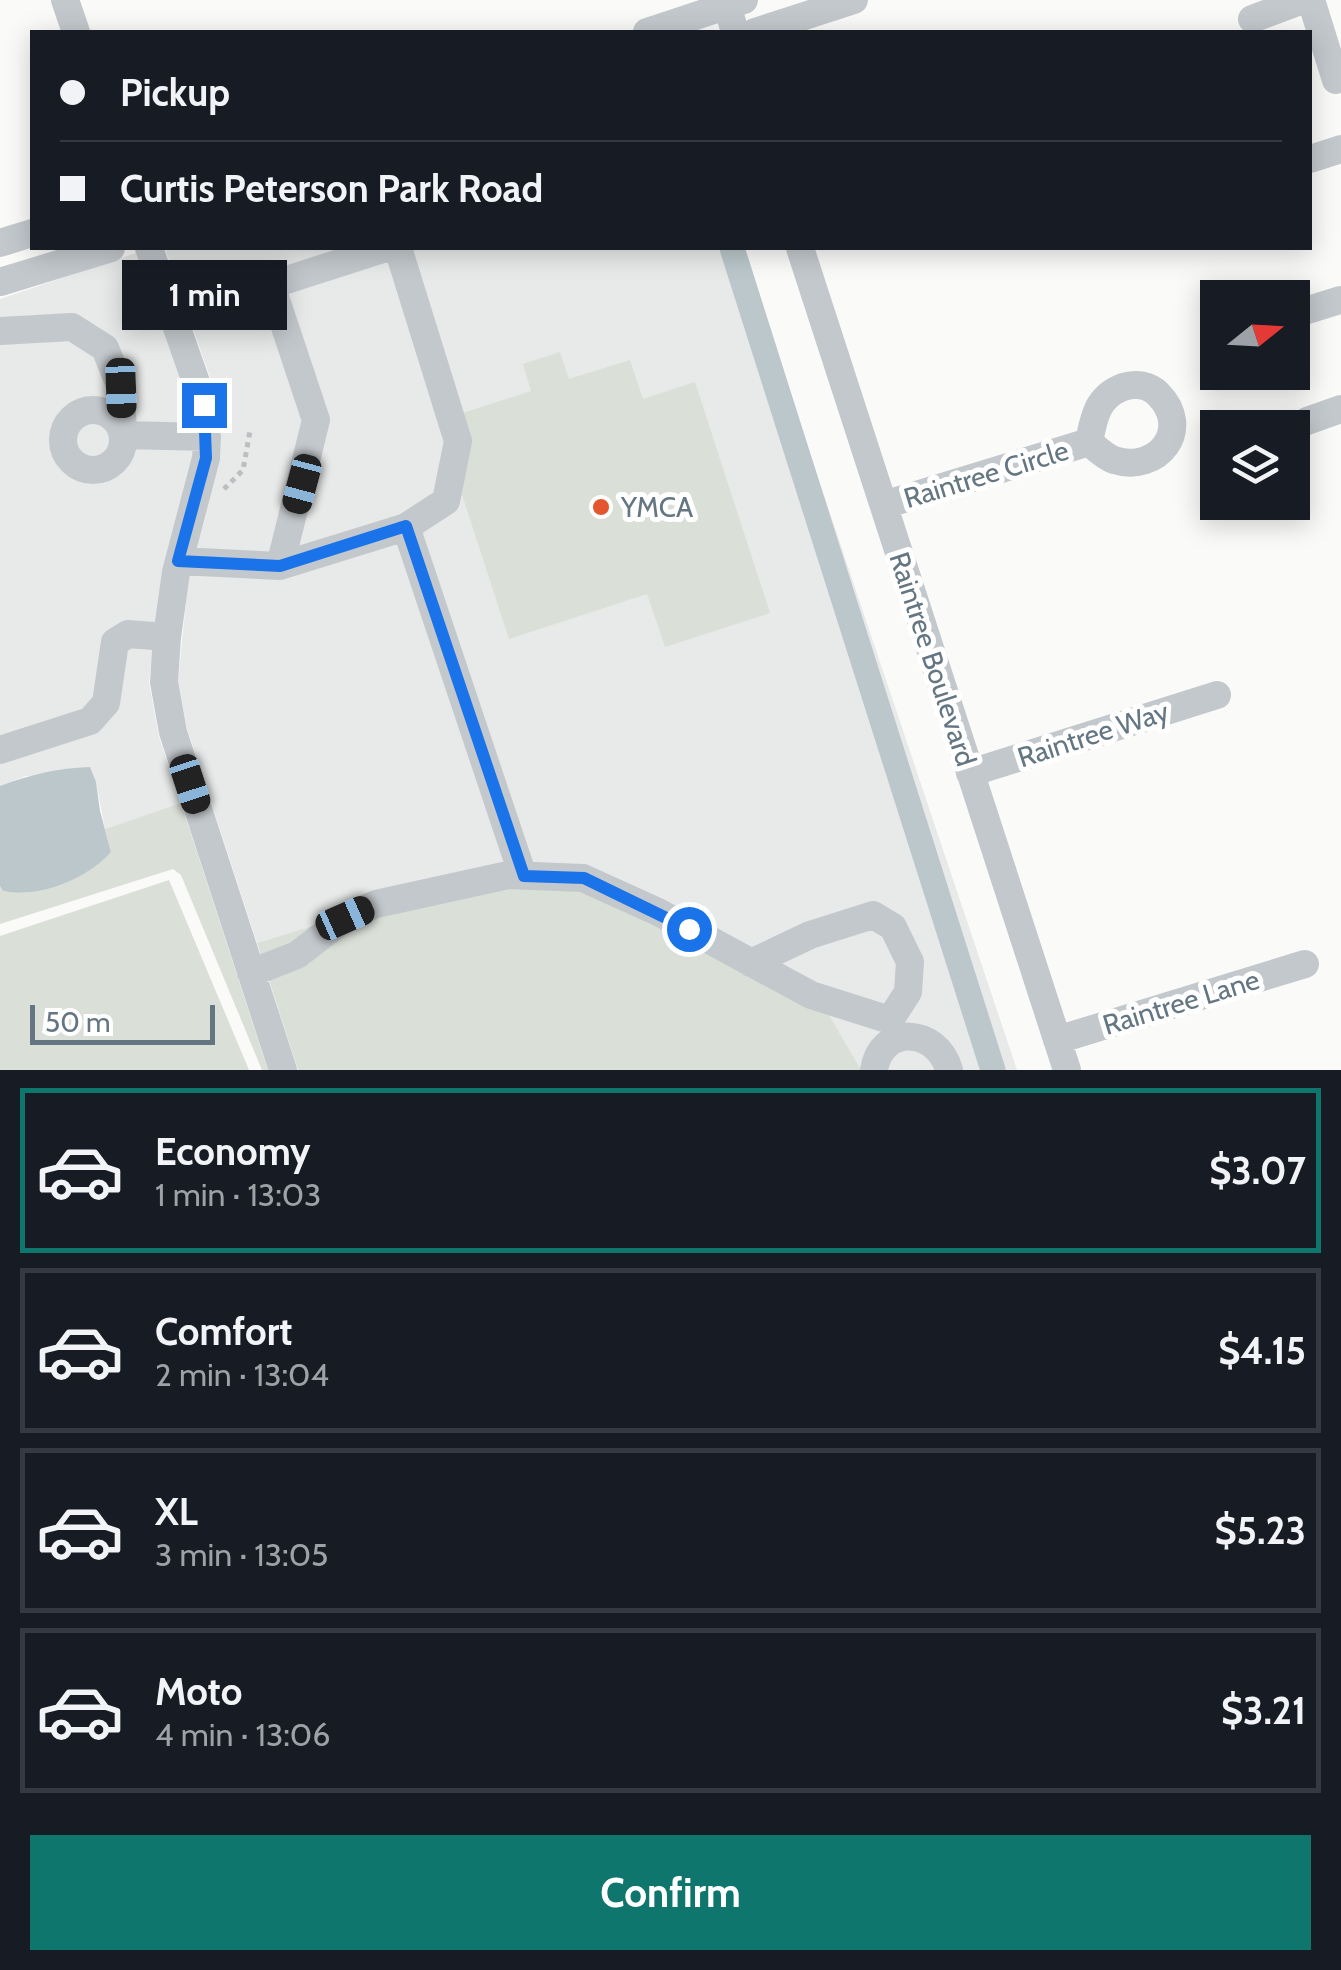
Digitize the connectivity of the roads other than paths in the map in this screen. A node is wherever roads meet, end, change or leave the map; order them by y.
1 (65, 0) edge
2 (854, 0) edge
3 (1307, 0) edge
4 (736, 13) edge
5 (1252, 19) dead end
6 (75, 30) edge
7 (655, 30) edge
8 (761, 30) edge
9 (1336, 80) dead end
10 (1341, 148) edge
11 (1312, 157) edge
12 (30, 233) edge
13 (0, 243) edge
14 (104, 250) edge
15 (150, 250) edge
16 (380, 250) edge
17 (399, 250) edge
18 (801, 250) edge
19 (0, 282) edge
20 (1338, 287) edge
21 (1310, 304) edge
22 (0, 331) edge
23 (1341, 410) edge
24 (1310, 420) edge
25 (207, 437) junction
26 (1089, 442) dead end
27 (884, 505) junction
28 (406, 526) junction
29 (178, 561) junction
30 (280, 566) junction
31 (167, 637) junction
32 (1217, 695) dead end
33 (0, 750) edge
34 (970, 773) junction
35 (524, 876) junction
36 (751, 963) junction
37 (1304, 964) dead end
38 (251, 973) junction
39 (890, 1031) junction
40 (1057, 1040) junction
41 (283, 1070) edge
42 (874, 1070) edge
43 (949, 1070) edge
44 (1067, 1070) edge

1 - 6 street
2 - 8 street
3 - 5 street
3 - 9 street
4 - 7 street
10 - 11 street
12 - 13 street
14 - 19 street
15 - 25 street
16 - 30 street
17 - 28 street
18 - 27 street, Raintree Boulevard
20 - 21 street
22 - 25 street
23 - 24 street
25 - 29 street
26 - 27 street, Raintree Circle
27 - 34 street, Raintree Boulevard
28 - 30 street
28 - 35 street
29 - 30 street
29 - 31 street
31 - 33 street
31 - 38 street
32 - 34 street, Raintree Way
34 - 40 street, Raintree Boulevard
35 - 36 street
35 - 38 street
36 - 39 street
36 - 39 street
37 - 40 street, Raintree Lane
38 - 41 street
39 - 42 street
39 - 43 street
40 - 44 street, Raintree Boulevard

